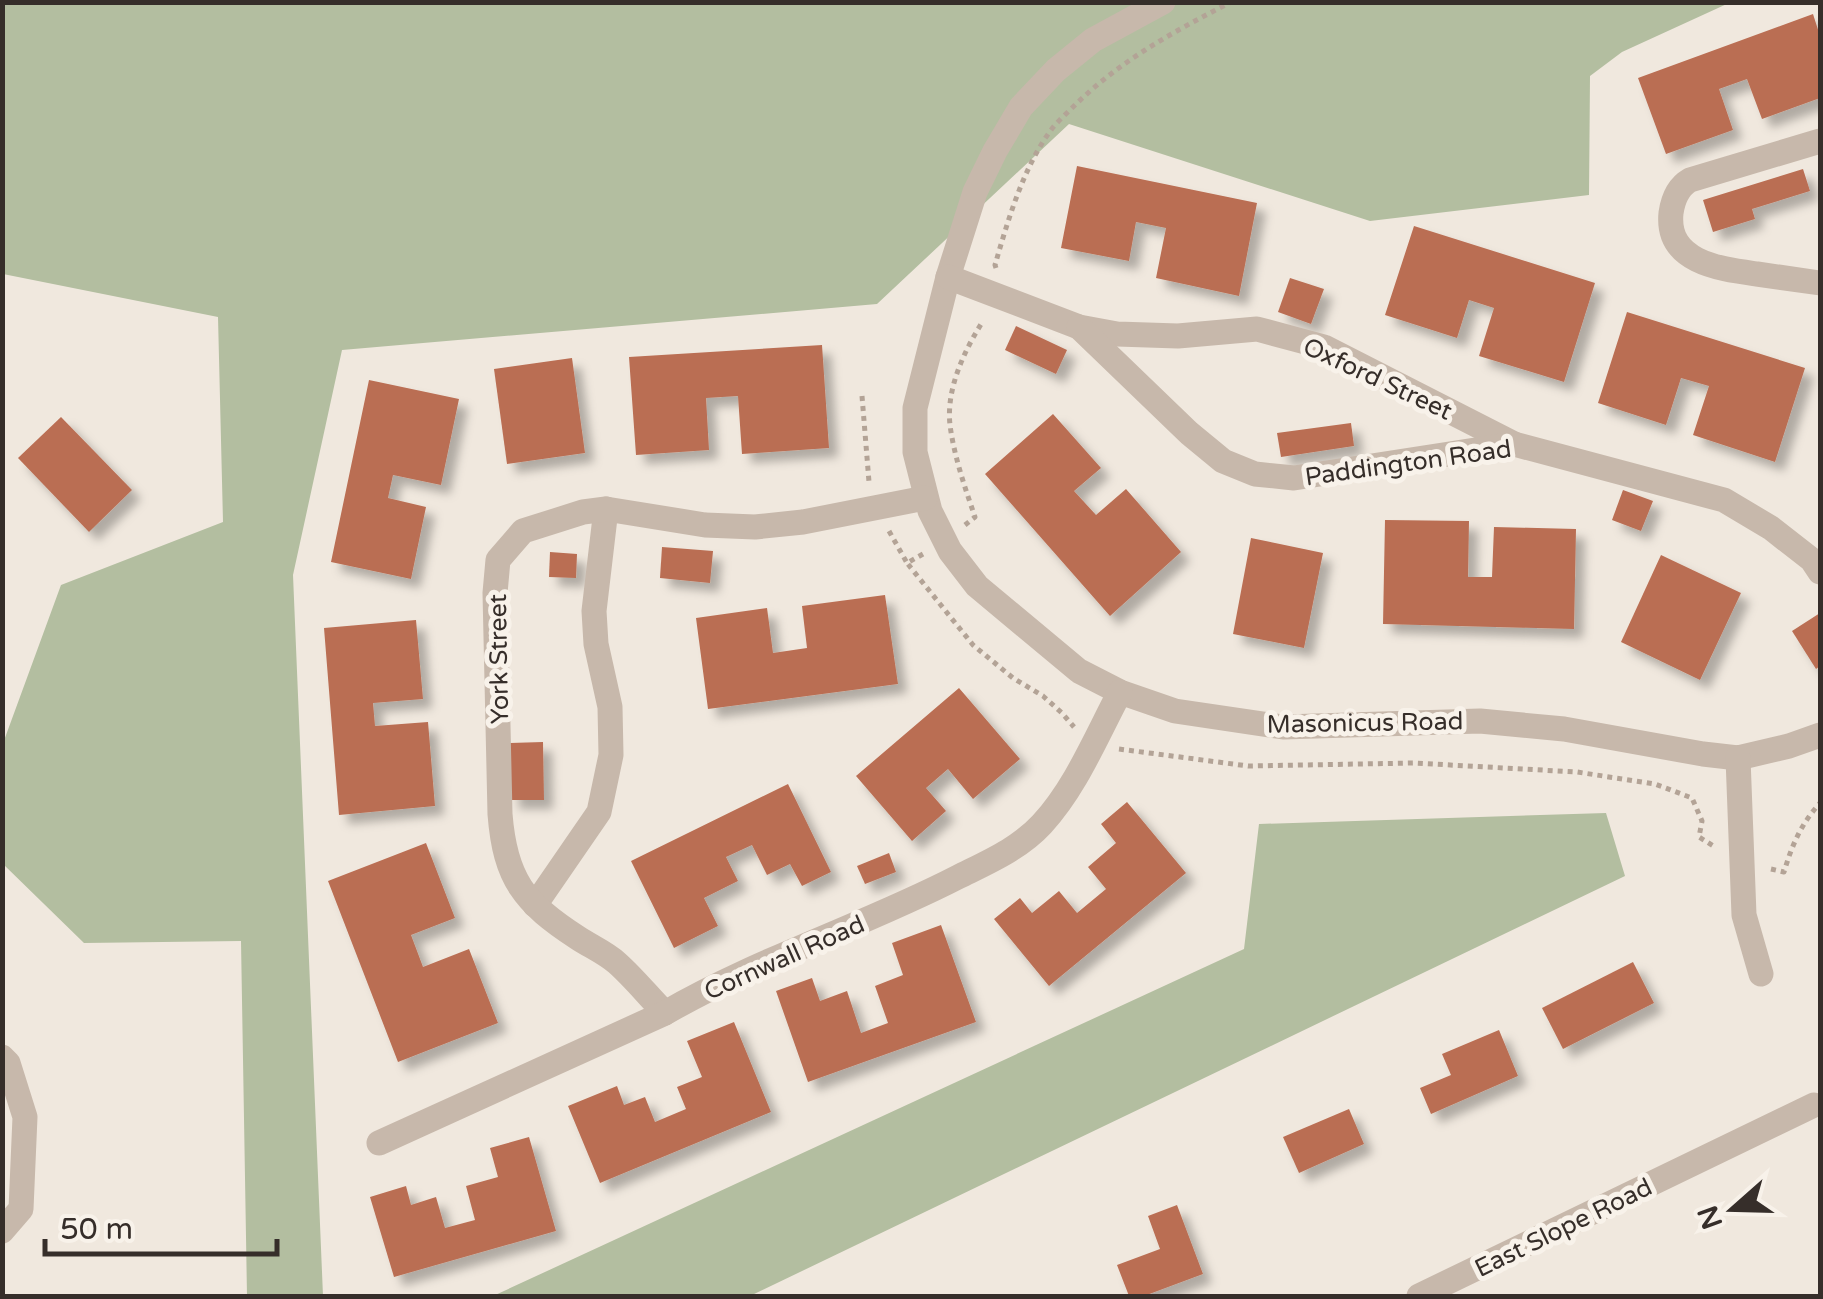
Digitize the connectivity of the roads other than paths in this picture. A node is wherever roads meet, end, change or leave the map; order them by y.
1 (1163, 2) edge
2 (1820, 141) edge
3 (948, 277) junction
4 (1820, 283) edge
5 (1079, 327) junction
6 (1514, 444) junction
7 (925, 498) junction
8 (606, 509) junction
9 (1820, 572) edge
10 (1120, 692) junction
11 (1820, 735) edge
12 (1738, 758) junction
13 (534, 905) junction
14 (1762, 974) dead end
15 (665, 1013) junction
16 (2, 1057) edge
17 (1814, 1105) dead end
18 (378, 1144) dead end
19 (2, 1230) edge
20 (1419, 1296) edge

1 - 3 street, Masonicus Road
2 - 4 street
3 - 5 street, Oxford Street
3 - 7 street, Masonicus Road
5 - 6 street, Oxford Street
5 - 6 street, Paddington Road
6 - 9 street, Paddington Road
7 - 8 street, York Street
7 - 10 street, Masonicus Road
8 - 13 street
8 - 13 street, York Street
10 - 12 street, Masonicus Road
10 - 15 street, Cornwall Road
11 - 12 street, Masonicus Road
12 - 14 street
13 - 15 street, York Street
15 - 18 street, Cornwall Road
16 - 19 street
17 - 20 street, East Slope Road

